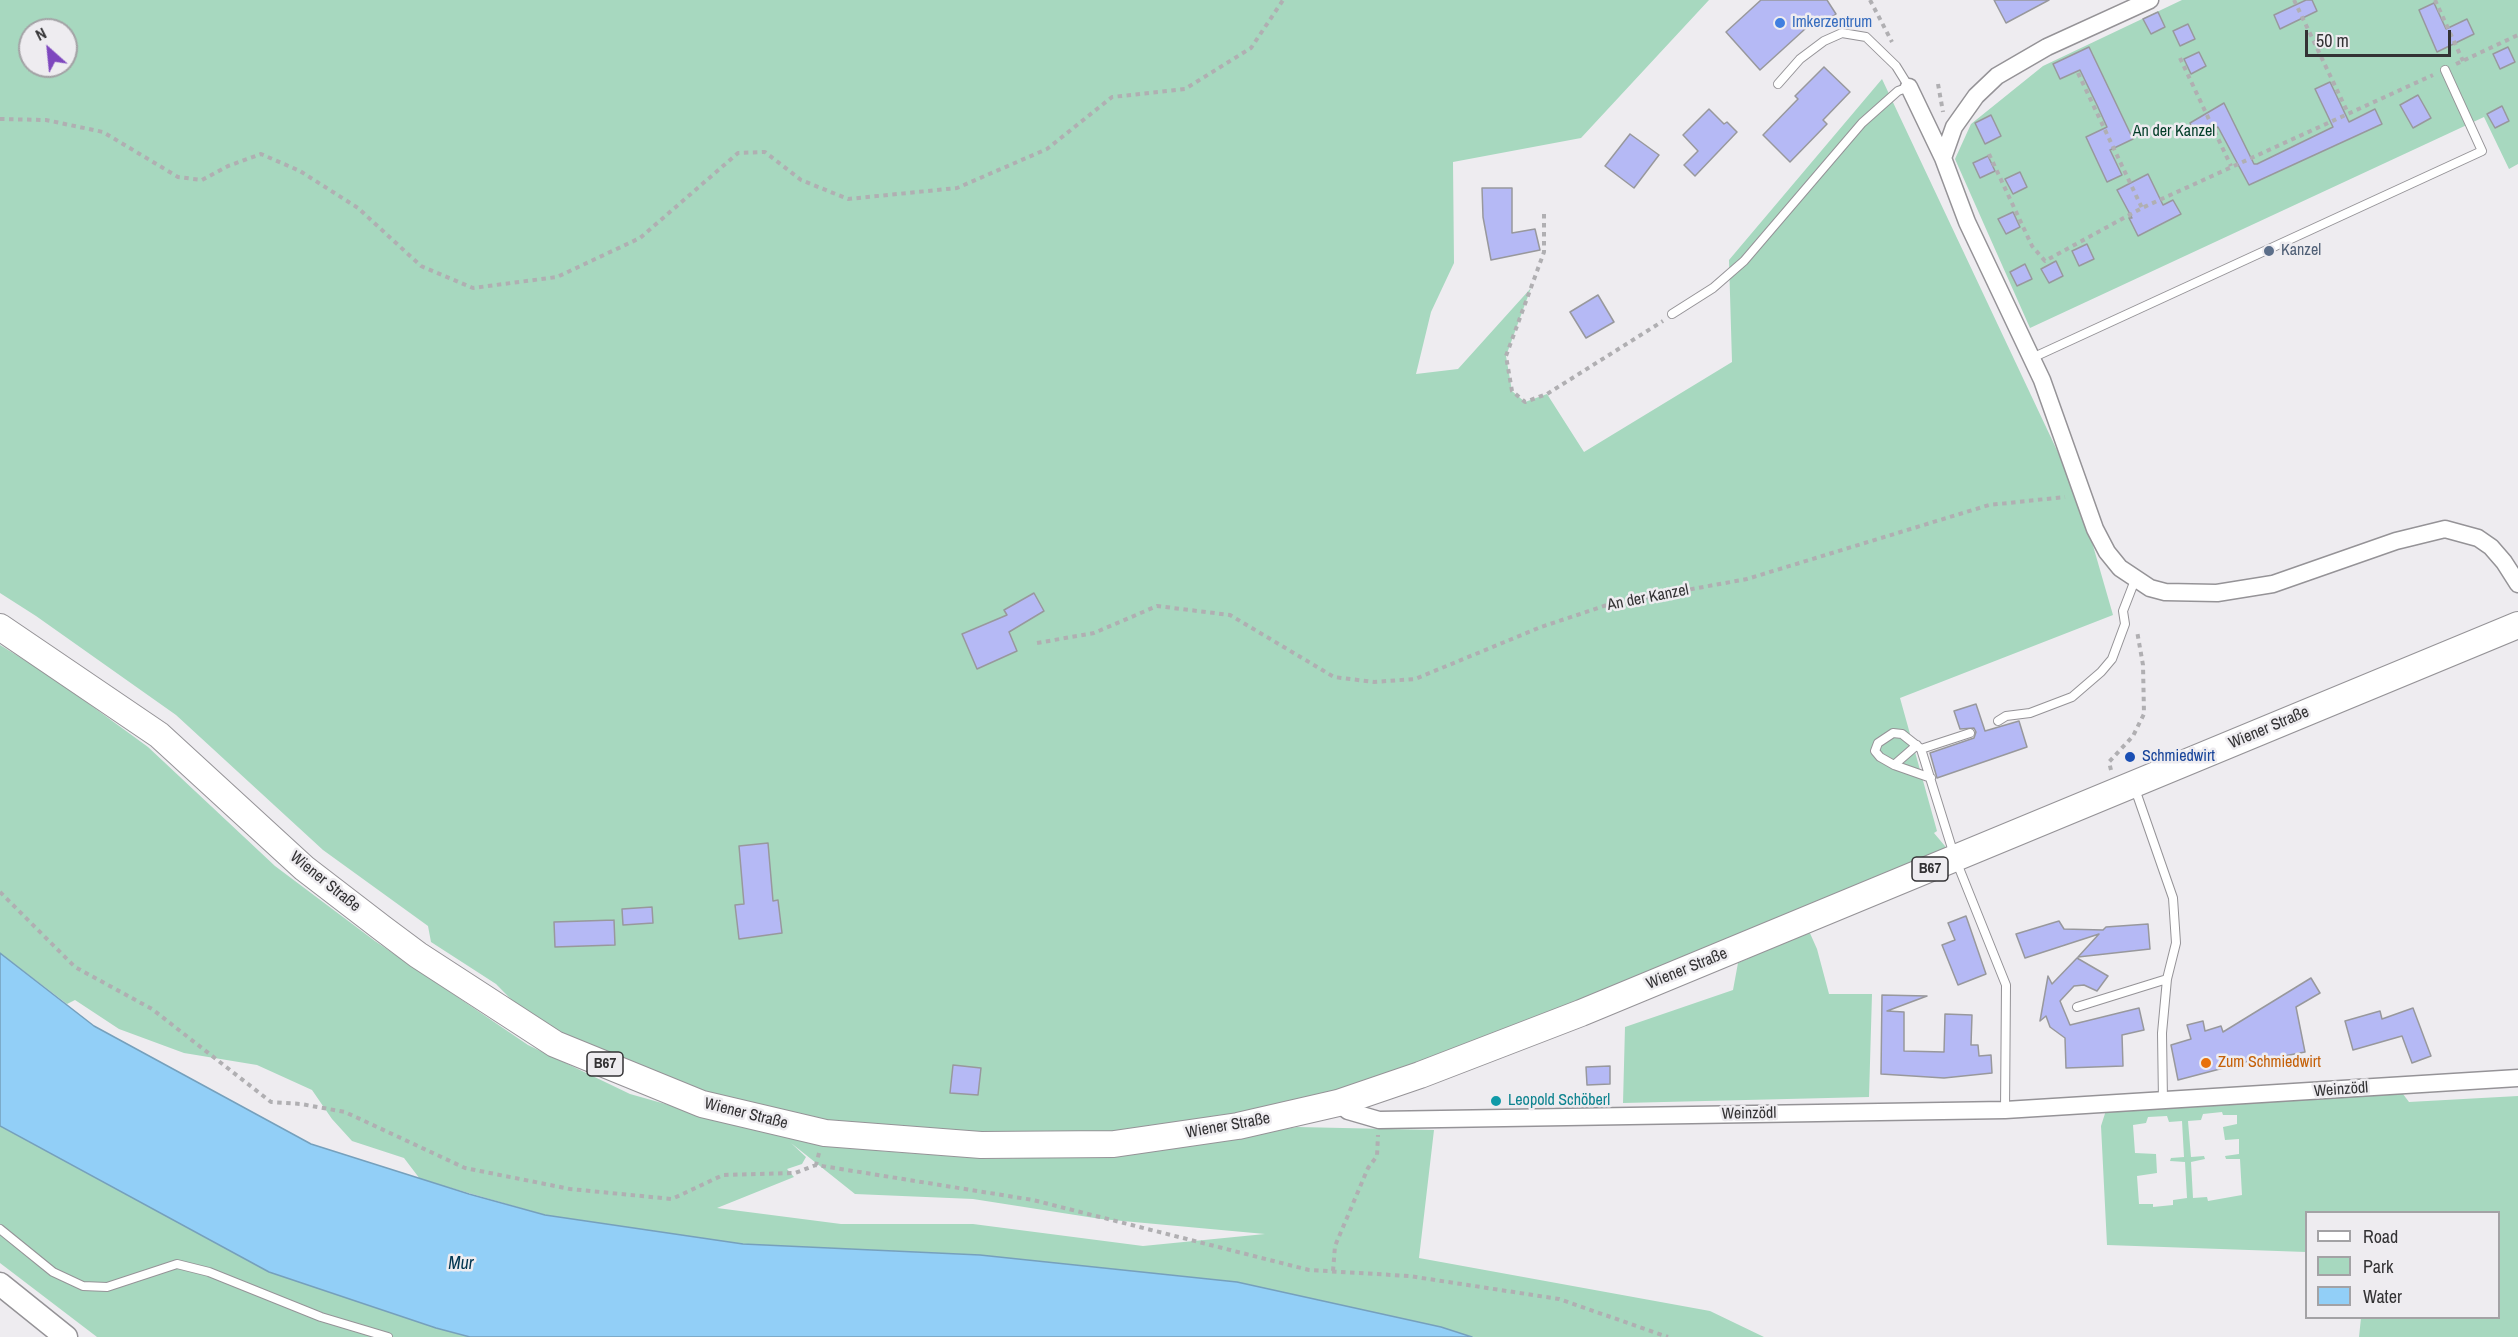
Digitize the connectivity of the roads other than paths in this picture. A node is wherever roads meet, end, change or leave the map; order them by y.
1 (2150, 0) edge
2 (2445, 70) road end
3 (1778, 84) dead end
4 (1909, 87) junction
5 (1943, 158) junction
6 (1672, 314) road end
7 (2032, 358) junction
8 (2135, 580) junction
9 (2518, 584) edge
10 (2518, 625) edge
11 (0, 627) edge
12 (1998, 721) dead end
13 (1970, 733) dead end
14 (1919, 747) junction
15 (1894, 765) junction
16 (2122, 775) junction
17 (1930, 778) junction
18 (1954, 858) junction
19 (2167, 979) junction
20 (2077, 1007) dead end
21 (2518, 1078) edge
22 (2163, 1101) junction
23 (1338, 1103) junction
24 (2005, 1110) junction
25 (0, 1229) edge
26 (0, 1284) edge
27 (66, 1337) edge
28 (388, 1337) edge

1 - 5 street
2 - 7 lane
3 - 4 lane
4 - 5 street
4 - 6 lane
5 - 7 street
7 - 8 street
8 - 9 street
8 - 12 lane
10 - 16 main road, Wiener Straße / B67
11 - 23 main road, Wiener Straße / B67
13 - 14 lane
14 - 15 lane
14 - 15 lane
14 - 17 lane
15 - 17 lane
16 - 18 main road, Wiener Straße / B67
16 - 19 lane
17 - 18 lane
18 - 23 main road, Wiener Straße / B67
18 - 24 lane
19 - 20 lane
19 - 22 lane
21 - 22 street, Weinzödl
22 - 24 street, Weinzödl
23 - 24 street, Weinzödl
25 - 28 lane
26 - 27 main road

